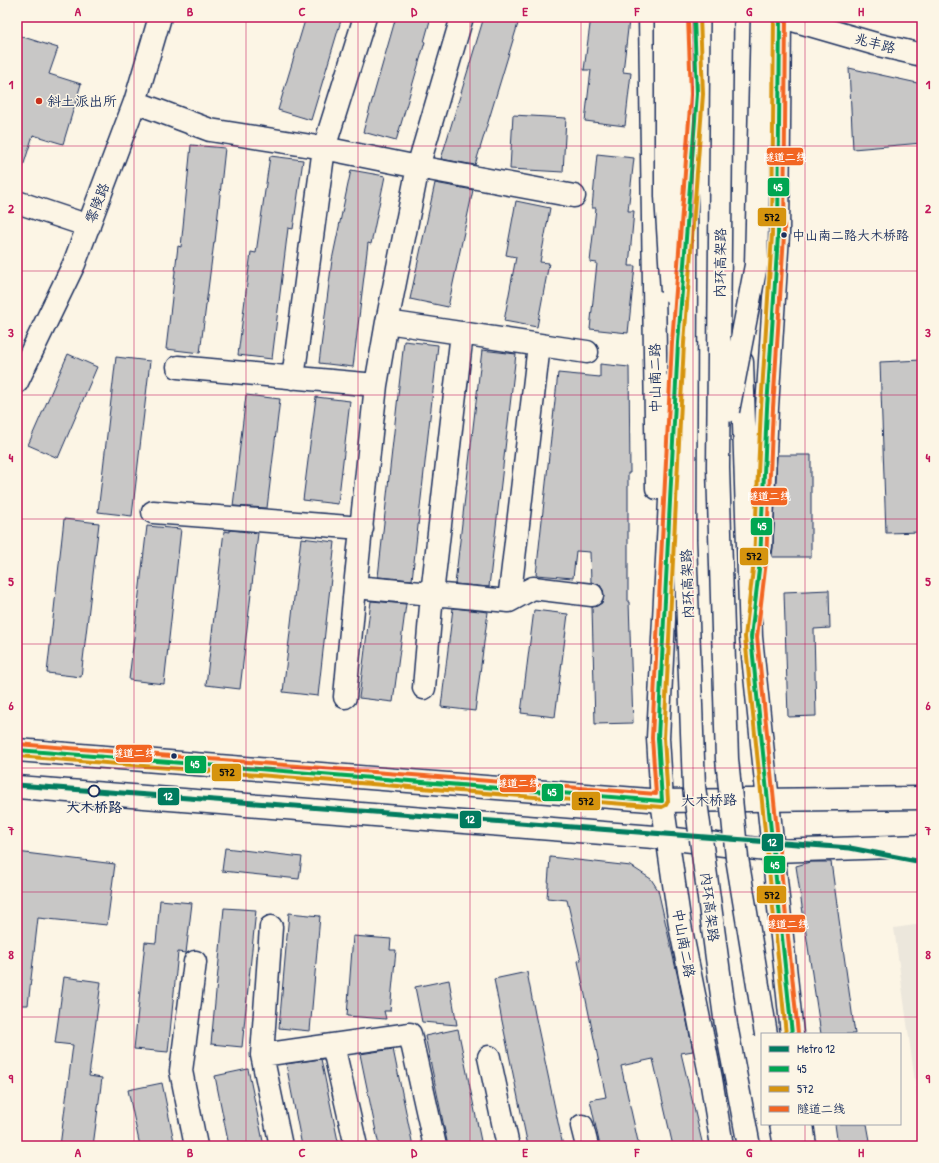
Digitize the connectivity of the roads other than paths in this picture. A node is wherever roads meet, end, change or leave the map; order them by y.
1 (160, 17) edge
2 (365, 17) edge
3 (462, 17) edge
4 (650, 17) edge
5 (666, 17) edge
6 (687, 17) edge
7 (694, 17) edge
8 (722, 17) edge
9 (740, 17) edge
10 (762, 17) edge
11 (781, 17) edge
12 (922, 55) edge
13 (135, 102) junction
14 (324, 148) junction
15 (418, 167) junction
16 (574, 196) dead end
17 (17, 202) edge
18 (89, 226) junction
19 (387, 322) junction
20 (462, 333) junction
21 (539, 345) junction
22 (587, 352) dead end
23 (178, 367) dead end
24 (293, 378) junction
25 (17, 382) edge
26 (376, 385) junction
27 (718, 468) junction
28 (685, 478) junction
29 (153, 512) dead end
30 (362, 528) junction
31 (355, 587) junction
32 (432, 594) junction
33 (592, 595) dead end
34 (509, 600) junction
35 (751, 637) junction
36 (424, 688) dead end
37 (345, 697) dead end
38 (658, 738) junction
39 (17, 750) edge
40 (17, 787) edge
41 (922, 798) edge
42 (769, 799) junction
43 (662, 801) junction
44 (667, 838) junction
45 (922, 846) edge
46 (774, 850) junction
47 (271, 927) dead end
48 (195, 962) dead end
49 (766, 1033) edge
50 (792, 1033) edge
51 (332, 1045) junction
52 (262, 1055) junction
53 (489, 1057) dead end
54 (781, 1125) edge
55 (802, 1125) edge
56 (196, 1146) edge
57 (281, 1146) edge
58 (356, 1146) edge
59 (435, 1146) edge
60 (508, 1146) edge
61 (722, 1146) edge
62 (749, 1146) edge
63 (785, 1146) edge
64 (805, 1146) edge

1 - 13 main road, 零陵路
2 - 14 main road
3 - 15 main road
4 - 38 main road, 中山南二路
5 - 28 main road, bridge
6 - 28 main road, 内环高架路, bridge
7 - 38 main road, 中山南二路
8 - 27 main road, 内环高架路, bridge
9 - 35 main road
10 - 27 main road, bridge
11 - 12 main road, 兆丰路
11 - 35 main road
13 - 14 main road
13 - 18 main road, 零陵路
14 - 15 main road
14 - 24 main road
15 - 16 main road
15 - 19 main road
17 - 18 main road
18 - 25 main road, 零陵路
19 - 20 main road
19 - 26 main road
20 - 21 main road
20 - 32 main road
21 - 22 main road
21 - 34 main road
23 - 24 main road
24 - 26 main road
26 - 30 main road
27 - 49 main road, 内环高架路, bridge
28 - 62 main road, 内环高架路, bridge
29 - 30 main road
30 - 31 main road
31 - 32 main road
31 - 37 main road
32 - 34 main road
32 - 36 main road
33 - 34 main road
35 - 42 main road
38 - 43 main road, 中山南二路
39 - 43 main road, 大木桥路
40 - 44 main road
41 - 42 main road, 大木桥路
42 - 43 main road, 大木桥路
42 - 46 main road
43 - 44 main road, 中山南二路
44 - 46 main road
44 - 61 main road, 中山南二路
45 - 46 main road
46 - 50 main road
47 - 52 main road
48 - 56 main road
51 - 52 main road
51 - 58 main road
51 - 59 main road
52 - 57 main road
53 - 60 main road
54 - 63 main road
55 - 64 main road

